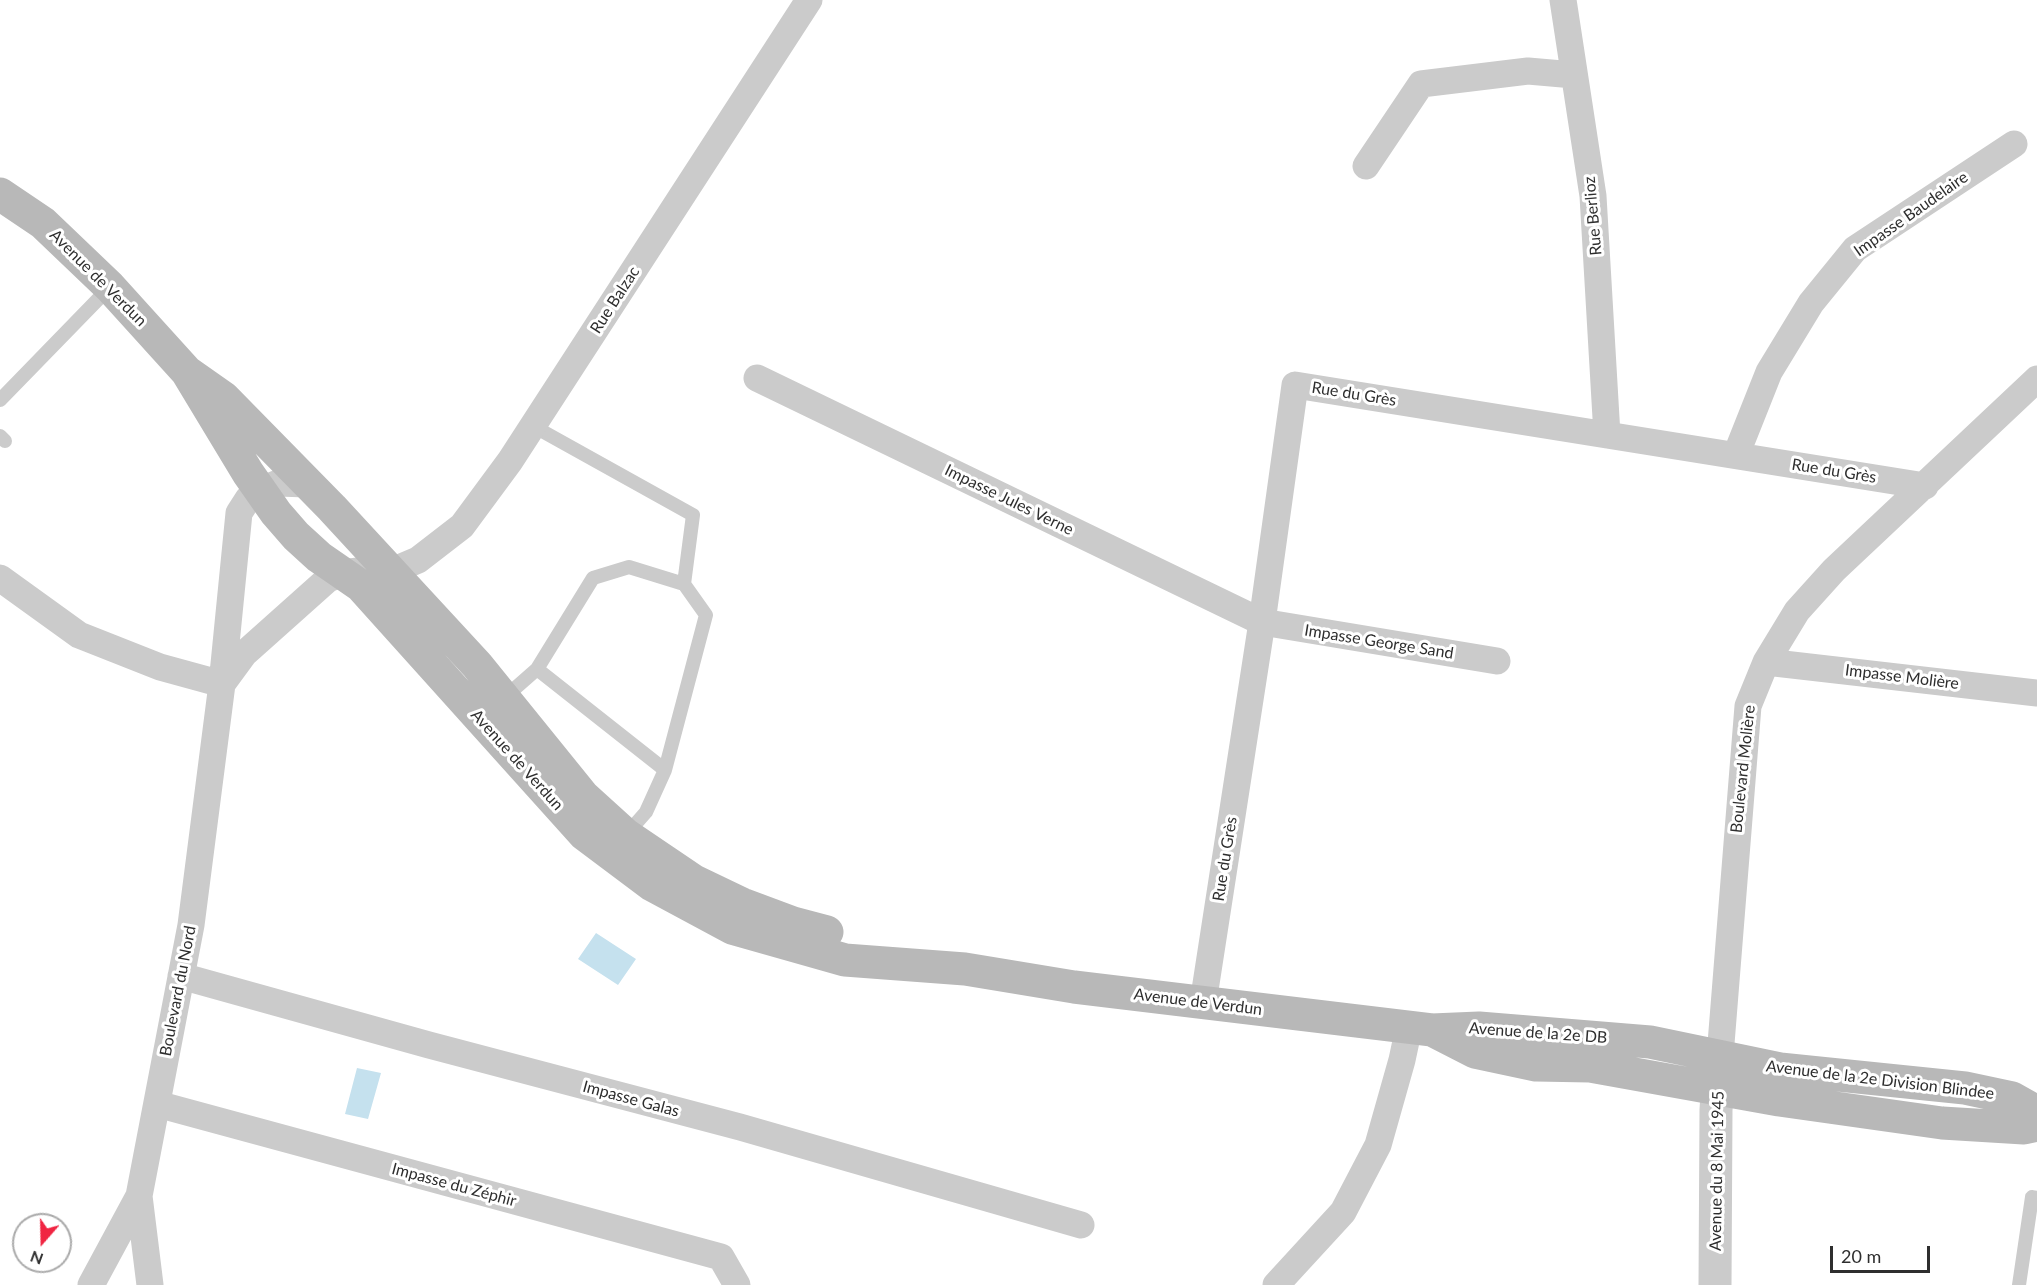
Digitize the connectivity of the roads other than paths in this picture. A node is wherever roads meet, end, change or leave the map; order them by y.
1 (810, 0) edge
2 (1563, 0) edge
3 (1574, 75) junction
4 (2014, 144) dead end
5 (1366, 166) dead end
6 (0, 194) edge
7 (111, 286) junction
8 (188, 372) junction
9 (758, 378) dead end
10 (2037, 379) edge
11 (0, 400) edge
12 (533, 426) junction
13 (1607, 435) junction
14 (1736, 455) junction
15 (307, 484) junction
16 (1925, 486) junction
17 (260, 490) junction
18 (392, 571) junction
19 (342, 573) junction
20 (0, 578) edge
21 (684, 584) junction
22 (1262, 622) junction
23 (1497, 661) dead end
24 (1766, 662) junction
25 (537, 669) junction
26 (222, 684) junction
27 (2037, 693) edge
28 (504, 698) junction
29 (665, 770) junction
30 (617, 844) junction
31 (181, 976) junction
32 (1203, 1003) junction
33 (1420, 1029) junction
34 (1719, 1072) junction
35 (157, 1104) junction
36 (2037, 1112) edge
37 (2037, 1125) edge
38 (139, 1196) junction
39 (2037, 1198) edge
40 (1081, 1224) dead end
41 (92, 1285) edge
42 (150, 1285) edge
43 (736, 1285) edge
44 (1276, 1285) edge
45 (1715, 1285) edge
46 (2019, 1285) edge

1 - 12 street, Rue Balzac
2 - 3 street, Rue Berlioz
3 - 5 street
3 - 13 street, Rue Berlioz
4 - 14 street, Impasse Baudelaire
6 - 7 main road, Avenue de Verdun
7 - 8 main road, Avenue de Verdun
7 - 11 lane
8 - 15 main road, Avenue de Verdun
8 - 17 main road, Avenue de Verdun
9 - 22 street, Impasse Jules Verne
10 - 16 street, Boulevard Molière
12 - 18 street, Rue Balzac
12 - 21 lane
13 - 14 street, Rue du Grès
13 - 22 street, Rue du Grès
14 - 16 street, Rue du Grès
15 - 17 street
15 - 18 main road, Avenue de Verdun
16 - 24 street, Boulevard Molière
17 - 19 main road, Avenue de Verdun
17 - 26 street, Boulevard du Nord
18 - 19 street
18 - 28 main road, Avenue de Verdun
19 - 26 street, Boulevard du Nord
19 - 30 main road, Avenue de Verdun
20 - 26 street
21 - 25 lane
21 - 29 lane
22 - 23 street, Impasse George Sand
22 - 32 street, Rue du Grès
24 - 27 street, Impasse Molière
24 - 34 street, Boulevard Molière
25 - 28 lane
25 - 29 lane
26 - 31 street, Boulevard du Nord
28 - 30 main road, Avenue de Verdun
29 - 30 lane
30 - 32 main road, Avenue de Verdun
31 - 35 street, Boulevard du Nord
31 - 40 street, Impasse Galas
32 - 33 main road, Avenue de Verdun
33 - 34 main road, Avenue de la 2e DB
33 - 44 street
34 - 36 main road, Avenue de la 2e Division Blindee
34 - 37 main road, Avenue de la 2e Division Blindee
34 - 45 street, Avenue du 8 Mai 1945
35 - 38 street, Boulevard du Nord
35 - 43 street, Impasse du Zéphir
38 - 41 street, Boulevard du Nord
38 - 42 street
39 - 46 lane

